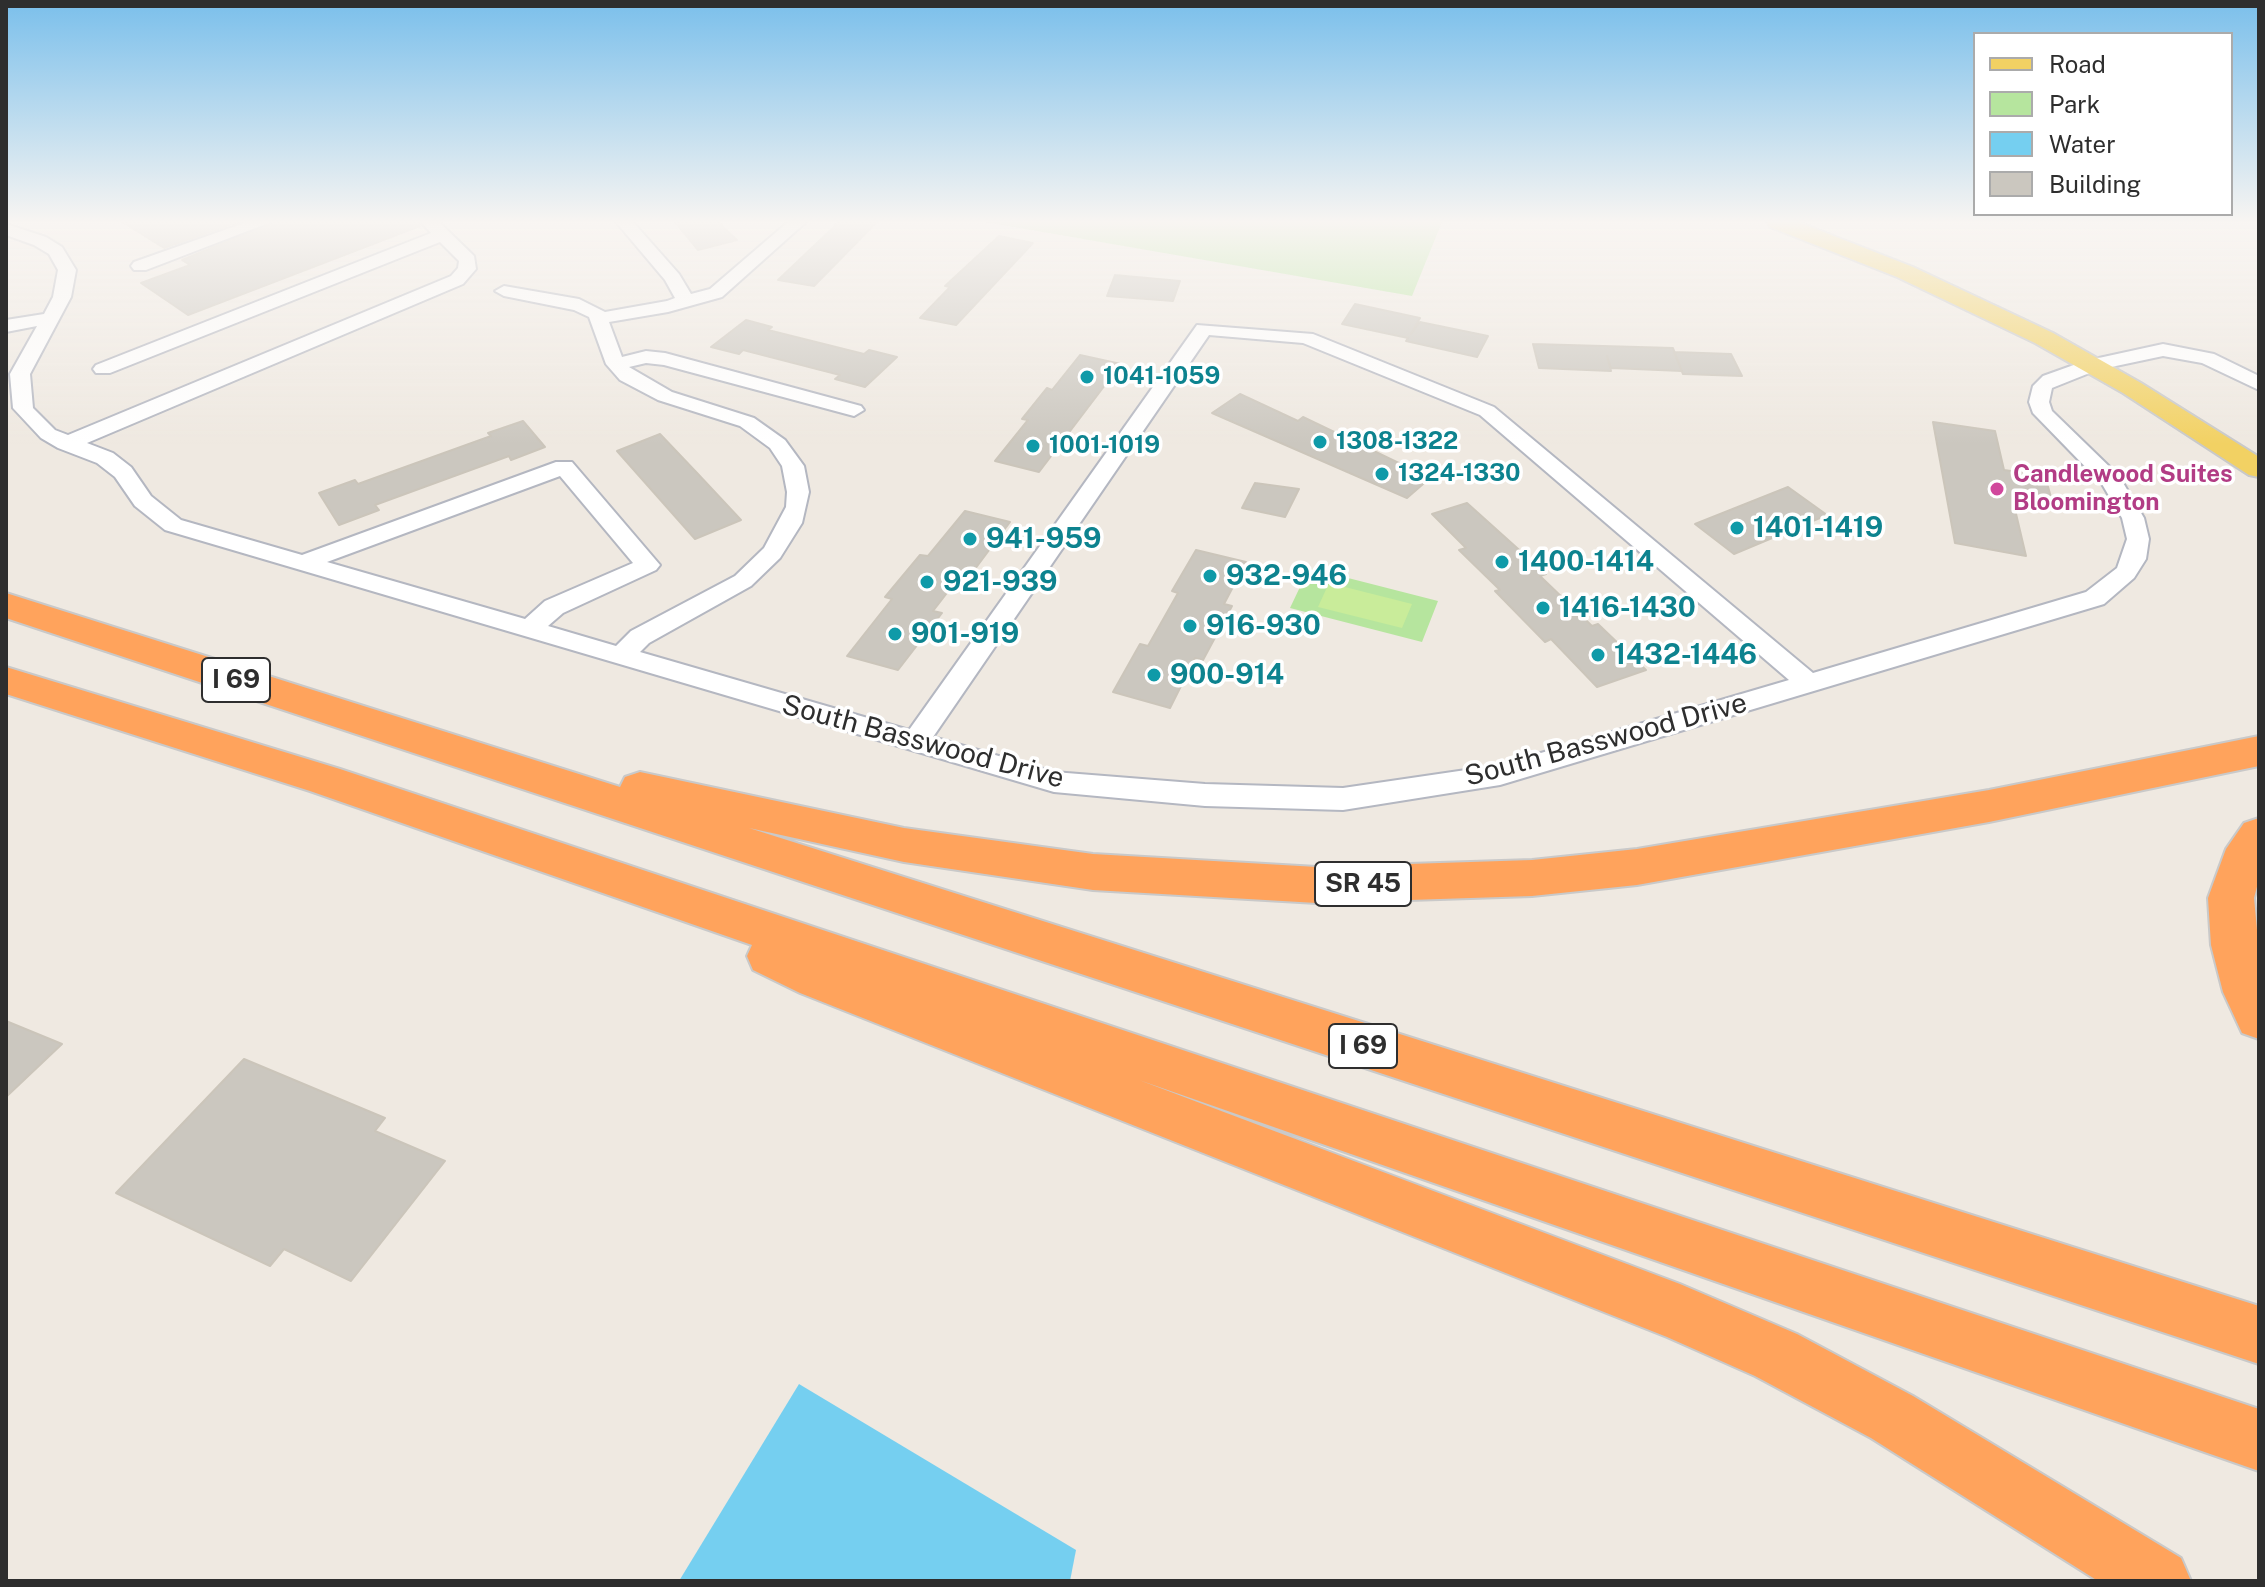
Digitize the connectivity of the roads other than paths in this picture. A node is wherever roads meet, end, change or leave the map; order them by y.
1 (62, 296) edge
2 (275, 296) edge
3 (419, 296) edge
4 (531, 296) edge
5 (683, 296) edge
6 (700, 296) edge
7 (1959, 296) edge
8 (1996, 296) edge
9 (686, 301) junction
10 (50, 318) junction
11 (601, 318) junction
12 (6, 326) edge
13 (2106, 362) junction
14 (616, 364) junction
15 (103, 369) dead end
16 (2259, 384) edge
17 (854, 410) dead end
18 (2259, 442) edge
19 (65, 444) junction
20 (2259, 469) edge
21 (300, 564) junction
22 (6, 605) edge
23 (530, 628) junction
24 (621, 656) junction
25 (6, 680) edge
26 (1810, 684) junction
27 (914, 743) junction
28 (2259, 751) edge
29 (466, 755) junction
30 (2259, 835) edge
31 (619, 881) junction
32 (2259, 1018) edge
33 (2259, 1335) edge
34 (2259, 1440) edge
35 (2158, 1581) edge

1 - 10 street, South Basswood Drive
2 - 15 street
3 - 19 street
4 - 11 street
5 - 9 street
6 - 9 street
7 - 13 main road
8 - 13 main road
9 - 11 street
10 - 12 street
10 - 19 street, South Basswood Drive
11 - 14 street
13 - 16 street
13 - 18 main road
13 - 20 main road
13 - 26 street, South Basswood Drive
14 - 17 street
14 - 24 street
19 - 21 street, South Basswood Drive
21 - 23 street, South Basswood Drive
21 - 23 street
22 - 29 highway, I 69
23 - 24 street, South Basswood Drive
24 - 27 street, South Basswood Drive
25 - 31 highway, I 69
26 - 27 street, South Basswood Drive
26 - 27 street
28 - 29 highway, SR 45
29 - 33 highway, I 69
30 - 32 highway
31 - 34 highway, I 69
31 - 35 highway

